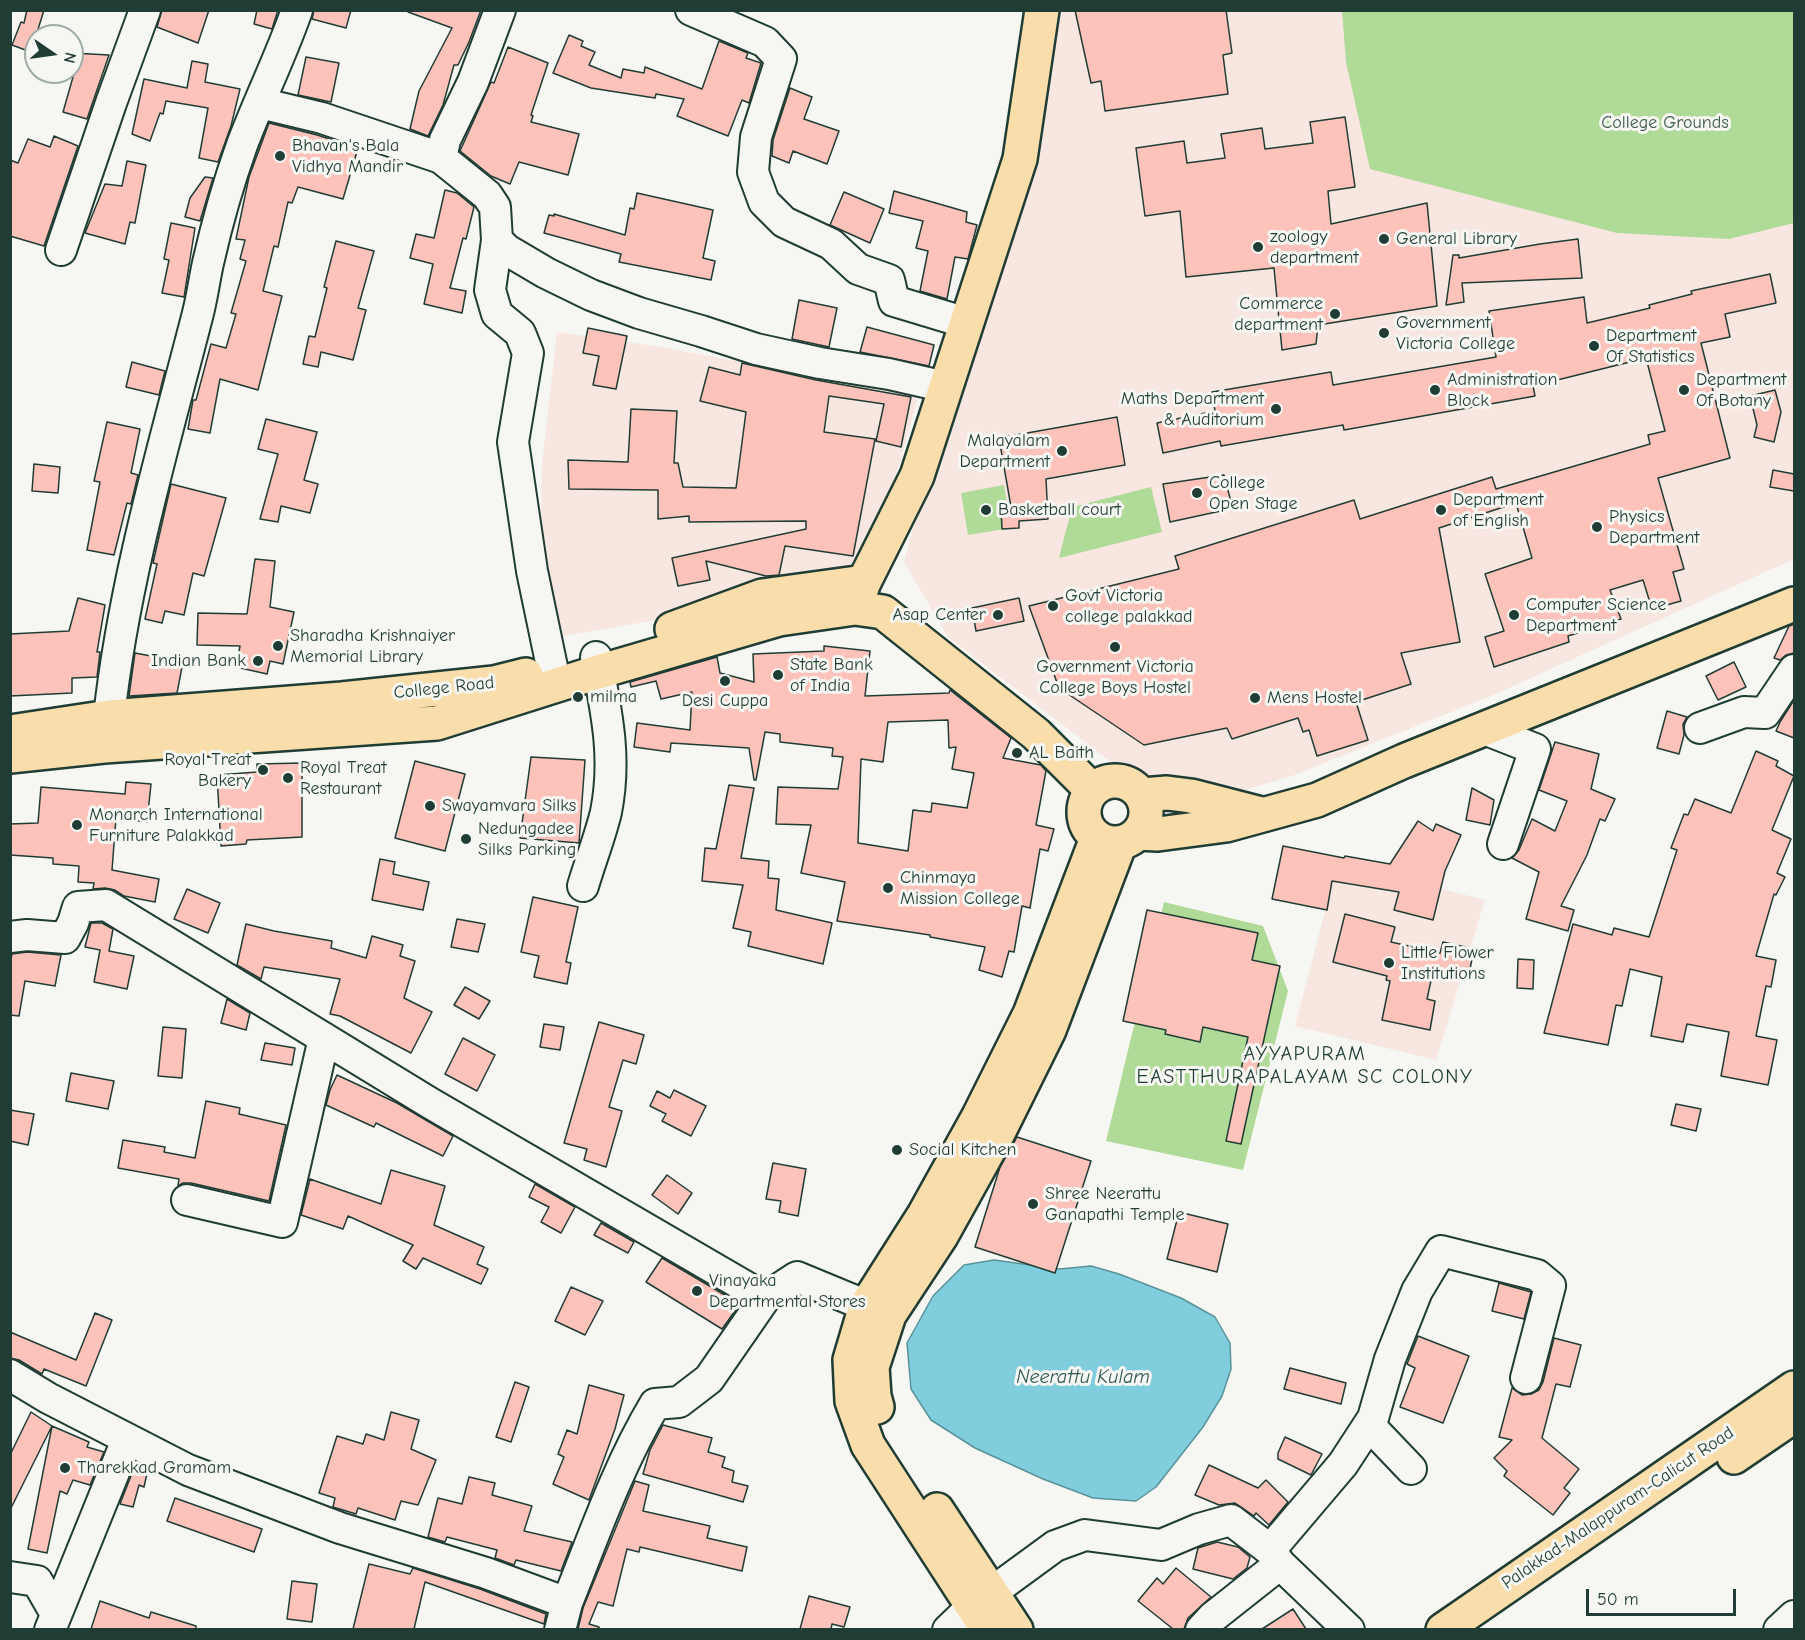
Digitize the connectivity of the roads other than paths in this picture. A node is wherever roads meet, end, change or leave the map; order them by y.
1 (145, 10) edge
2 (297, 10) edge
3 (500, 10) edge
4 (691, 10) edge
5 (1042, 10) edge
6 (260, 103) junction
7 (441, 158) junction
8 (497, 240) junction
9 (62, 250) dead end
10 (968, 323) junction
11 (946, 387) junction
12 (860, 595) junction
13 (1794, 604) edge
14 (597, 664) junction
15 (552, 667) junction
16 (1794, 670) edge
17 (109, 717) junction
18 (1700, 728) dead end
19 (1484, 729) junction
20 (10, 732) edge
21 (10, 756) edge
22 (1100, 786) junction
23 (1142, 795) junction
24 (1262, 815) junction
25 (1118, 838) junction
26 (1503, 844) dead end
27 (583, 886) dead end
28 (10, 937) edge
29 (324, 1038) junction
30 (187, 1200) dead end
31 (765, 1298) junction
32 (878, 1311) junction
33 (10, 1375) edge
34 (1526, 1378) dead end
35 (1794, 1388) edge
36 (1794, 1416) edge
37 (1369, 1425) junction
38 (127, 1440) junction
39 (1411, 1469) dead end
40 (1275, 1557) junction
41 (10, 1577) edge
42 (985, 1610) edge
43 (563, 1616) edge
44 (1794, 1616) edge
45 (53, 1622) edge
46 (948, 1629) edge
47 (1016, 1629) edge
48 (1201, 1629) edge
49 (1349, 1629) edge
50 (1443, 1629) edge
51 (1481, 1629) edge
52 (1779, 1629) edge

1 - 9 street
2 - 6 street
3 - 7 street
4 - 10 street
5 - 10 main road
6 - 7 street
6 - 17 street
7 - 8 street
8 - 11 street
8 - 15 street
10 - 11 main road
11 - 12 main road
12 - 14 main road, College Road
12 - 22 main road
13 - 19 main road
14 - 15 main road, College Road
14 - 21 main road, College Road
14 - 27 street
15 - 17 main road, College Road
16 - 18 street
17 - 20 main road, College Road
19 - 24 main road
19 - 26 street
22 - 23 main road
22 - 25 main road
23 - 24 main road
23 - 25 main road
24 - 25 main road
25 - 32 main road
28 - 29 street
29 - 30 street
29 - 31 street
31 - 32 street
31 - 43 street
32 - 42 main road
33 - 38 street
34 - 37 street
35 - 50 main road, Palakkad-Malappuram-Calicut Road
36 - 51 main road, Palakkad-Malappuram-Calicut Road
37 - 39 street
37 - 40 street
38 - 43 street
38 - 45 street
40 - 42 street
40 - 48 street
40 - 49 street
41 - 45 street
42 - 46 street
42 - 47 main road
44 - 52 street

